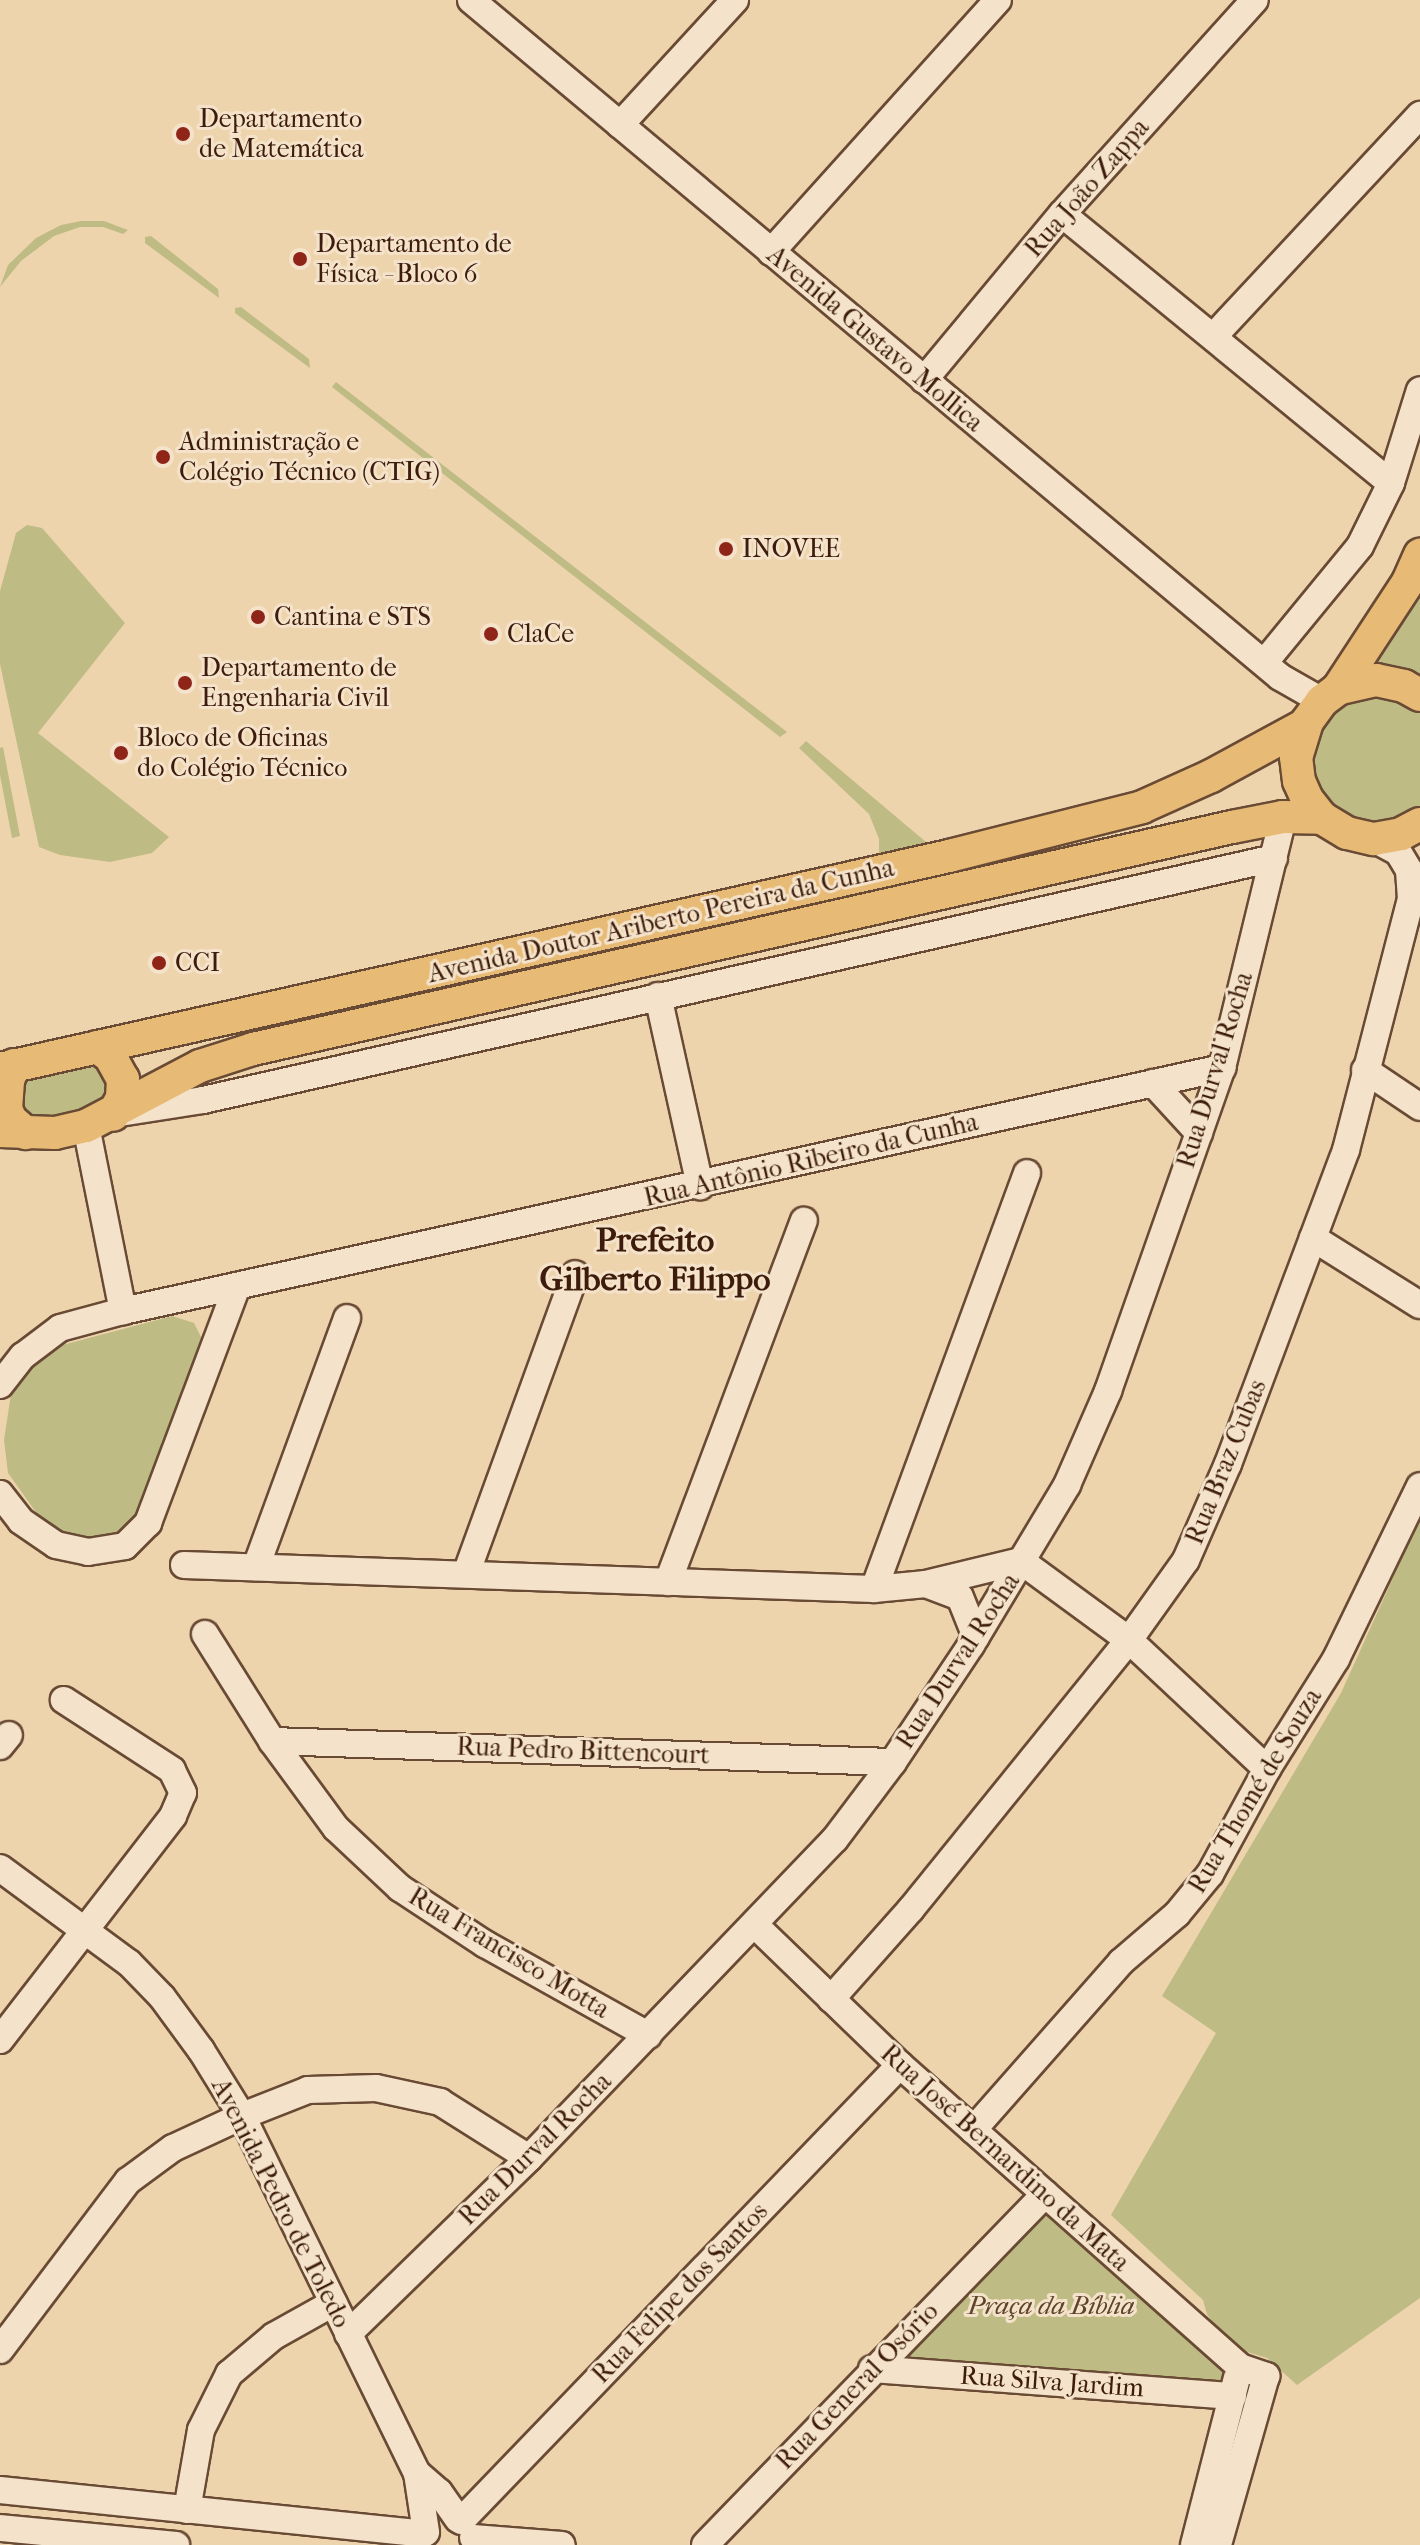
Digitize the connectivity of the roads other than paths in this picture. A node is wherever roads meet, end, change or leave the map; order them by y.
1 (735, 0) edge
2 (998, 0) edge
3 (1255, 0) edge
4 (474, 1) edge
5 (1420, 115) edge
6 (620, 125) junction
7 (1062, 214) junction
8 (771, 252) junction
9 (1213, 337) junction
10 (924, 380) junction
11 (1420, 390) edge
12 (1391, 483) junction
13 (1420, 555) edge
14 (1272, 670) junction
15 (1420, 695) edge
16 (1318, 709) junction
17 (1283, 817) junction
18 (1322, 818) junction
19 (1420, 824) edge
20 (1374, 839) junction
21 (1274, 858) junction
22 (1412, 918) edge
23 (658, 996) junction
24 (97, 1047) junction
25 (7, 1067) edge
26 (1222, 1068) junction
27 (1365, 1070) junction
28 (1153, 1083) junction
29 (1420, 1107) edge
30 (99, 1120) junction
31 (13, 1132) edge
32 (1199, 1133) junction
33 (1027, 1173) dead end
34 (700, 1186) junction
35 (804, 1221) dead end
36 (1313, 1238) junction
37 (575, 1274) dead end
38 (237, 1286) junction
39 (1420, 1305) edge
40 (123, 1311) junction
41 (347, 1318) dead end
42 (0, 1385) edge
43 (1420, 1486) edge
44 (0, 1494) edge
45 (1021, 1561) junction
46 (184, 1565) dead end
47 (256, 1567) junction
48 (466, 1574) junction
49 (668, 1582) junction
50 (926, 1584) junction
51 (874, 1589) junction
52 (205, 1634) dead end
53 (976, 1637) junction
54 (1129, 1640) junction
55 (64, 1700) dead end
56 (272, 1741) junction
57 (893, 1762) junction
58 (1267, 1769) junction
59 (0, 1868) edge
60 (755, 1925) junction
61 (87, 1931) junction
62 (831, 1999) junction
63 (648, 2035) junction
64 (0, 2040) edge
65 (900, 2065) junction
66 (242, 2116) junction
67 (973, 2130) junction
68 (529, 2158) junction
69 (1045, 2194) junction
70 (333, 2303) junction
71 (348, 2334) junction
72 (0, 2350) edge
73 (1240, 2367) junction
74 (872, 2369) junction
75 (1233, 2396) junction
76 (417, 2473) junction
77 (0, 2490) edge
78 (46, 2495) junction
79 (187, 2510) junction
80 (0, 2528) edge
81 (466, 2531) edge
82 (425, 2537) edge
83 (43, 2539) edge
84 (176, 2545) edge
85 (562, 2545) edge
86 (705, 2545) edge
87 (1194, 2545) edge
88 (1218, 2545) edge

1 - 6 street
2 - 8 street
3 - 7 street, Rua João Zappa
4 - 6 street, Avenida Gustavo Mollica
5 - 9 street
6 - 8 street, Avenida Gustavo Mollica
7 - 9 street
7 - 10 street, Rua João Zappa
8 - 10 street, Avenida Gustavo Mollica
9 - 12 street
10 - 14 street, Avenida Gustavo Mollica
11 - 12 street
12 - 14 street
13 - 16 main road
14 - 16 street, Avenida Gustavo Mollica
15 - 16 main road
16 - 18 main road
16 - 24 main road, Avenida Doutor Ariberto Pereira da Cunha
17 - 18 main road, Avenida Doutor Ariberto Pereira da Cunha
17 - 21 street, Rua Durval Rocha
17 - 30 main road, Avenida Doutor Ariberto Pereira da Cunha
18 - 20 main road
19 - 20 main road
20 - 22 street, Rua Braz Cubas
21 - 23 street, Avenida Doutor Ariberto Pereira da Cunha
21 - 26 street, Rua Durval Rocha
22 - 27 street, Rua Braz Cubas
23 - 30 street, Avenida Doutor Ariberto Pereira da Cunha
23 - 34 street
24 - 25 main road, Avenida Doutor Ariberto Pereira da Cunha
24 - 30 main road
25 - 31 main road
26 - 28 street, Rua Antônio Ribeiro da Cunha
26 - 32 street, Rua Durval Rocha
27 - 29 street
27 - 36 street, Rua Braz Cubas
28 - 32 street
28 - 34 street, Rua Antônio Ribeiro da Cunha
30 - 31 main road, Avenida Doutor Ariberto Pereira da Cunha
30 - 40 street
32 - 45 street, Rua Durval Rocha
33 - 51 street
34 - 38 street, Rua Antônio Ribeiro da Cunha
35 - 49 street
36 - 39 street
36 - 54 street, Rua Braz Cubas
37 - 48 street
38 - 40 street, Rua Antônio Ribeiro da Cunha
38 - 44 street
40 - 42 street, Rua Antônio Ribeiro da Cunha
41 - 47 street
43 - 58 street, Rua Thomé de Souza
45 - 50 street
45 - 53 street, Rua Durval Rocha
45 - 54 street
46 - 47 street
47 - 48 street
48 - 49 street
49 - 51 street
50 - 51 street
50 - 53 street
52 - 56 street, Rua Francisco Motta
53 - 57 street, Rua Durval Rocha
54 - 58 street
54 - 62 street, Rua Braz Cubas
55 - 61 street
56 - 57 street, Rua Pedro Bittencourt
56 - 63 street, Rua Francisco Motta
57 - 60 street, Rua Durval Rocha
58 - 67 street, Rua Thomé de Souza
59 - 61 street, Avenida Pedro de Toledo
60 - 62 street, Rua José Bernardino da Mata
60 - 63 street, Rua Durval Rocha
61 - 64 street
61 - 66 street, Avenida Pedro de Toledo
62 - 65 street, Rua José Bernardino da Mata
63 - 68 street, Rua Durval Rocha
65 - 67 street, Rua José Bernardino da Mata
65 - 81 street, Rua Felipe dos Santos
66 - 68 street
66 - 70 street, Avenida Pedro de Toledo
66 - 72 street
67 - 69 street, Rua José Bernardino da Mata
68 - 71 street, Rua Durval Rocha
69 - 73 street, Rua José Bernardino da Mata
69 - 74 street, Rua General Osório
70 - 71 street, Avenida Pedro de Toledo
70 - 79 street
71 - 76 street, Avenida Pedro de Toledo
73 - 75 street
73 - 88 street, Rua José Bernardino da Mata
74 - 75 street, Rua Silva Jardim
74 - 86 street, Rua General Osório
75 - 87 street
76 - 81 street
76 - 82 street
77 - 78 street
78 - 79 street
78 - 83 street
79 - 82 street
80 - 83 street
81 - 82 street
81 - 85 street
83 - 84 street

